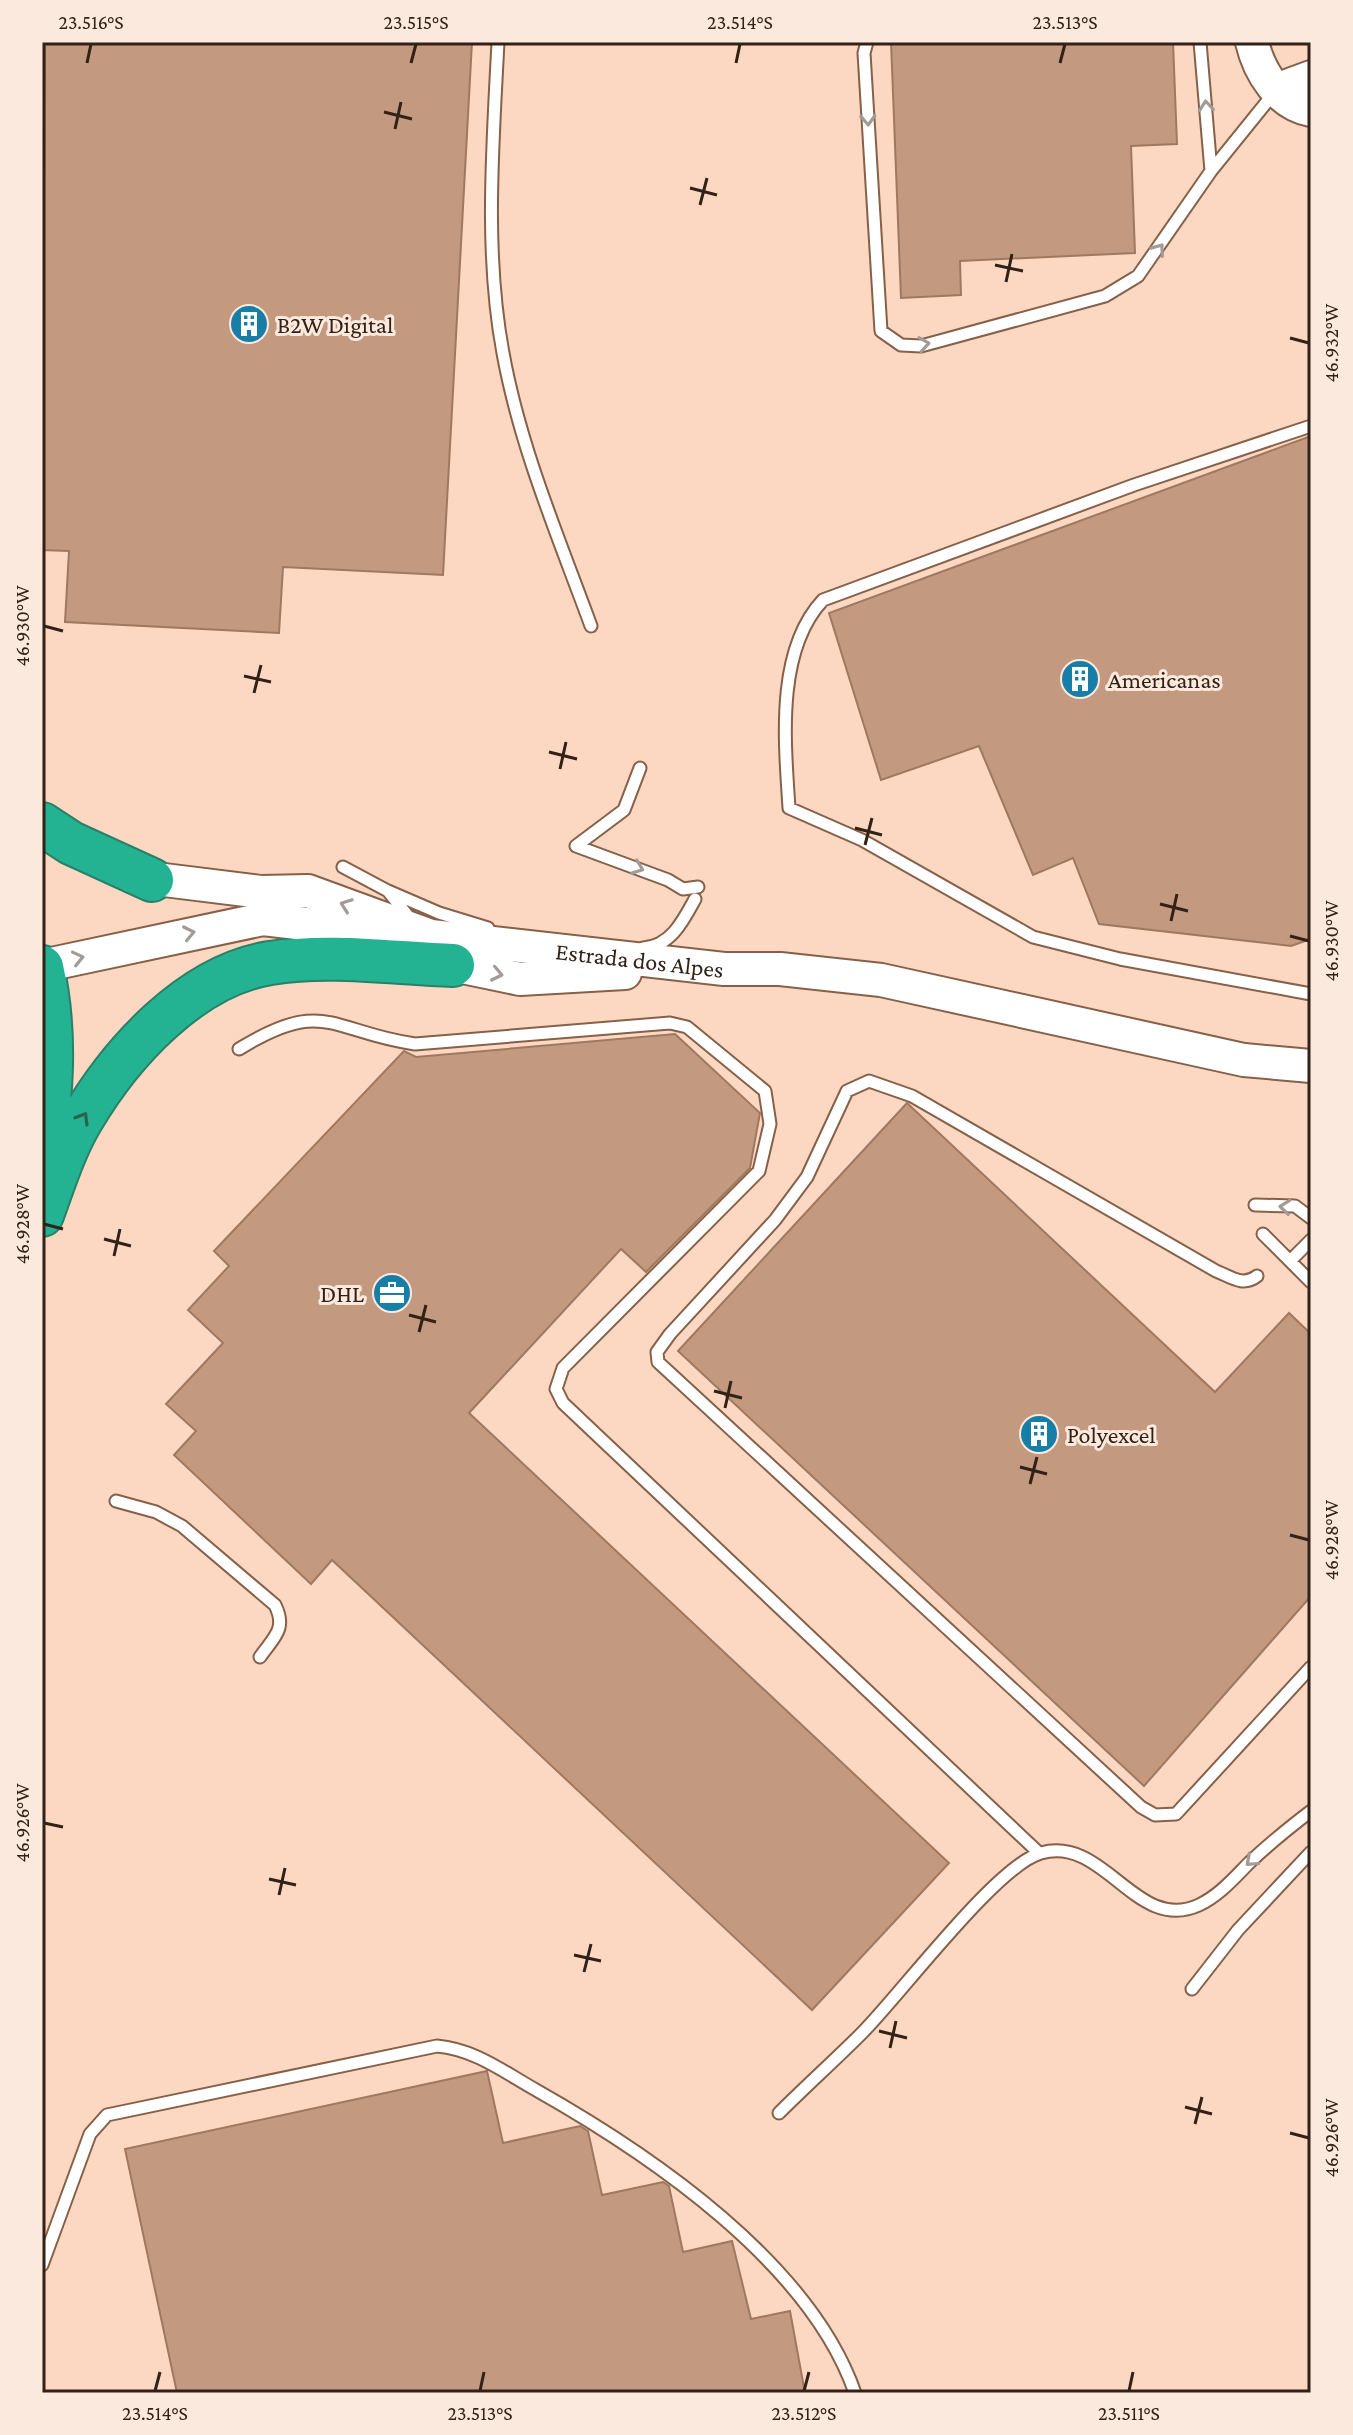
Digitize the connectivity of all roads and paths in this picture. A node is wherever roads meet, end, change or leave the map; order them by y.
1 (498, 42) edge
2 (867, 42) edge
3 (1200, 42) edge
4 (1252, 42) edge
5 (1311, 77) edge
6 (1276, 90) junction
7 (1311, 110) edge
8 (1211, 171) junction
9 (1311, 426) edge
10 (591, 626) dead end
11 (640, 768) dead end
12 (42, 824) edge
13 (42, 845) edge
14 (343, 867) dead end
15 (152, 880) junction
16 (388, 891) junction
17 (442, 951) junction
18 (42, 967) edge
19 (1311, 994) edge
20 (239, 1049) dead end
21 (1244, 1060) junction
22 (1311, 1066) edge
23 (1311, 1084) edge
24 (42, 1163) edge
25 (1255, 1205) dead end
26 (42, 1215) edge
27 (1311, 1218) edge
28 (1263, 1234) dead end
29 (1311, 1240) edge
30 (1290, 1261) junction
31 (1257, 1276) dead end
32 (1311, 1282) edge
33 (116, 1501) dead end
34 (260, 1657) dead end
35 (1311, 1667) edge
36 (1311, 1811) edge
37 (1311, 1852) edge
38 (1039, 1853) junction
39 (1192, 1989) dead end
40 (779, 2113) dead end
41 (42, 2265) edge
42 (855, 2393) edge

1 - 10 lane
2 -> 8 lane
8 -> 3 lane
4 - 6 main road
5 - 6 main road
6 - 7 main road
6 - 8 lane
9 - 19 lane
11 -> 16 lane
12 - 15 highway
13 - 15 main road
14 - 16 lane
17 -> 15 main road
16 - 17 lane
18 -> 17 main road
17 - 21 main road, Estrada dos Alpes
26 -> 17 highway
18 - 24 highway
20 - 38 lane
21 - 22 main road, Estrada dos Alpes
21 - 23 main road, Estrada dos Alpes
27 -> 25 lane
28 - 30 lane
29 - 30 lane
30 - 32 lane
31 - 35 lane
33 - 34 lane
36 -> 38 lane
37 - 39 lane
38 - 40 lane
41 - 42 lane

